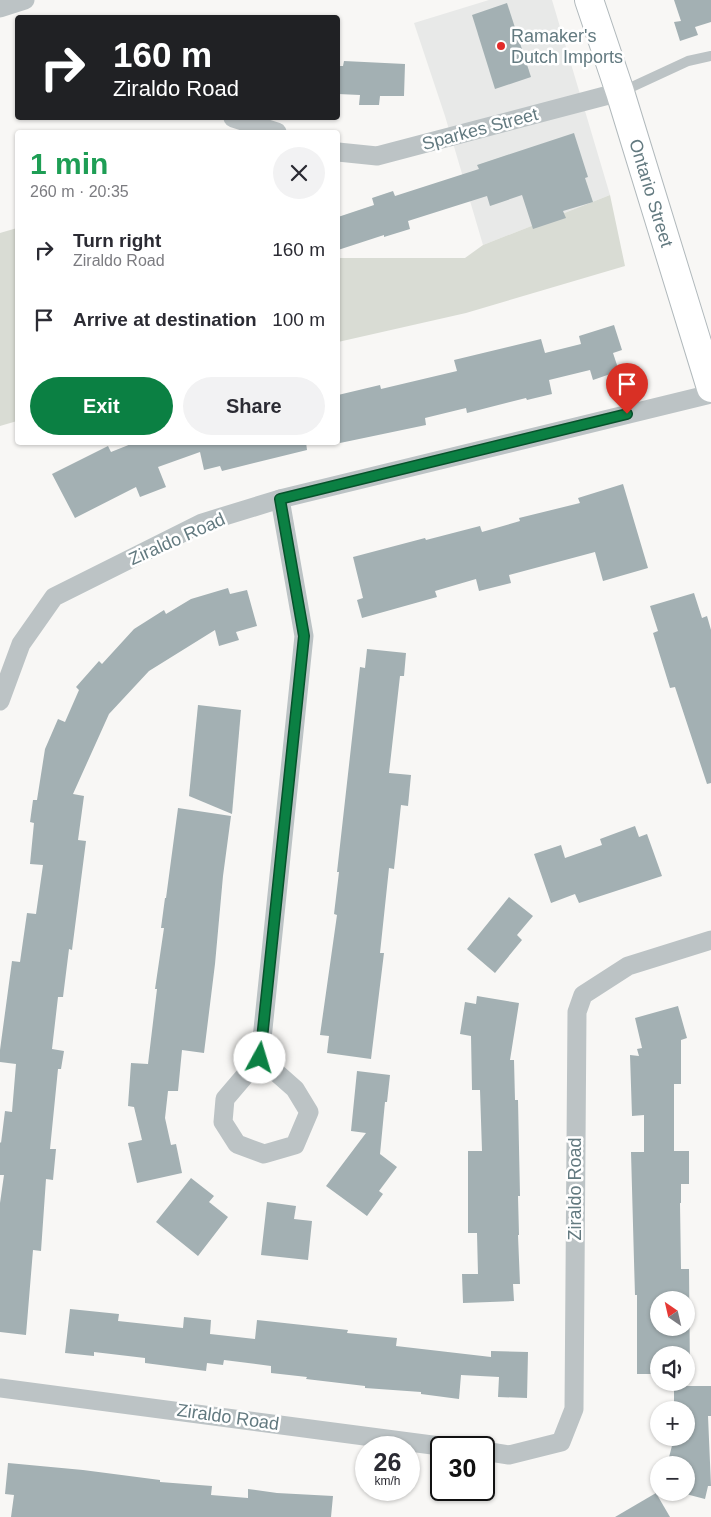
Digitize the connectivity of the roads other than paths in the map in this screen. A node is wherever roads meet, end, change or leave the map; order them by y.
1 (25, 0) edge
2 (589, 0) edge
3 (0, 9) edge
4 (711, 56) edge
5 (620, 92) junction
6 (239, 120) edge
7 (271, 130) edge
8 (340, 152) edge
9 (711, 388) edge
10 (711, 394) edge
11 (280, 499) junction
12 (0, 702) edge
13 (711, 940) edge
14 (260, 1058) junction
15 (0, 1388) edge
16 (430, 1445) edge
17 (495, 1453) edge

1 - 3 street
2 - 5 main road, Ontario Street
4 - 5 lane
5 - 8 street, Sparkes Street
5 - 9 main road, Ontario Street
6 - 7 street
10 - 11 street, Ziraldo Road
11 - 12 street, Ziraldo Road
11 - 14 street
13 - 17 street, Ziraldo Road
14 - 14 street
15 - 16 street, Ziraldo Road

